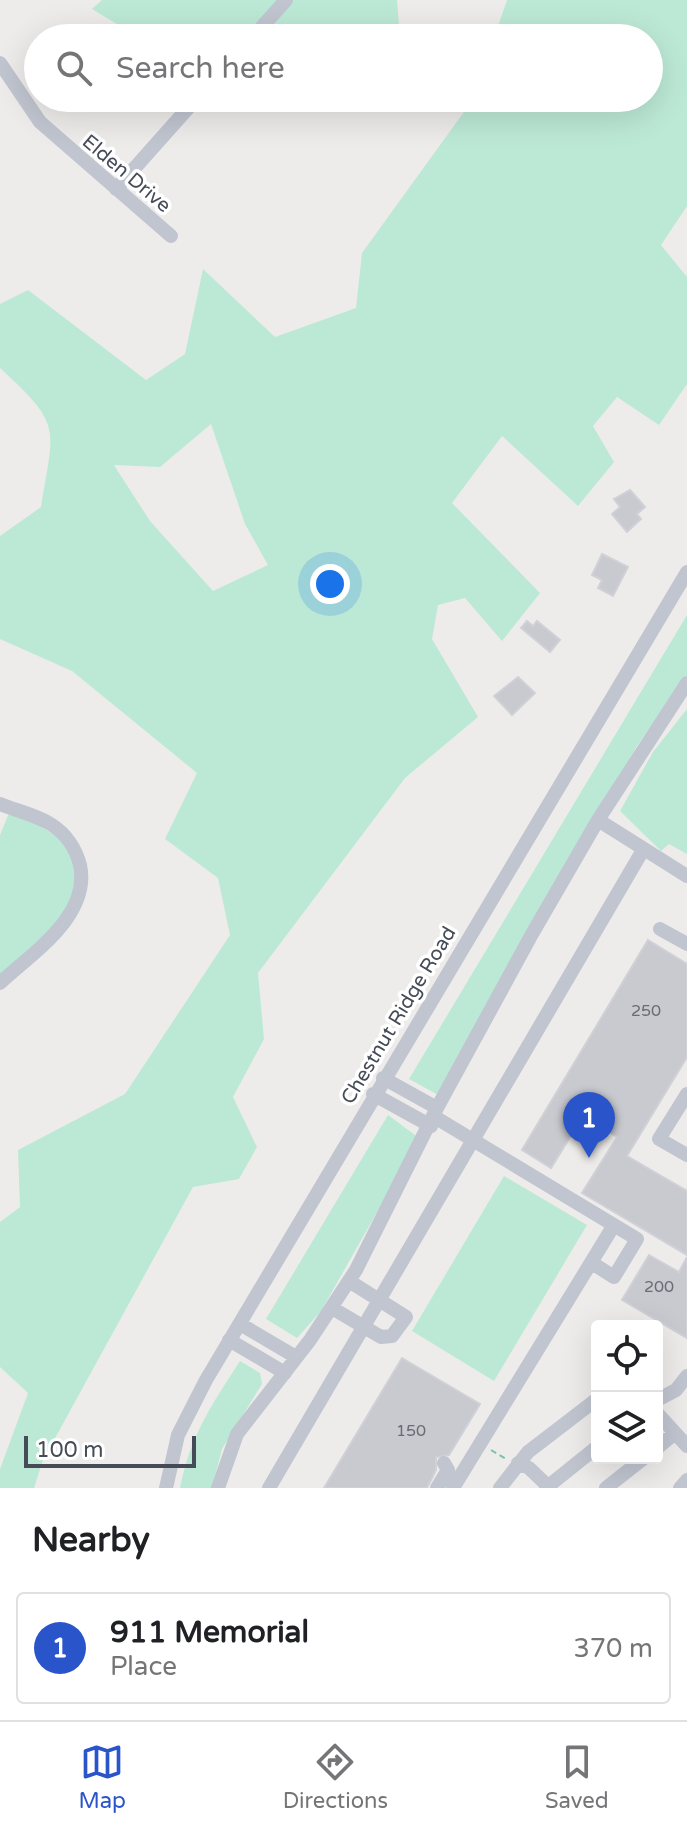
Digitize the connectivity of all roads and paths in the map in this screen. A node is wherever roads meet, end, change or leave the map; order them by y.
1 (286, 0) edge
2 (265, 24) edge
3 (0, 63) edge
4 (24, 98) edge
5 (33, 112) edge
6 (185, 112) edge
7 (116, 189) junction
8 (171, 236) dead end
9 (687, 572) edge
10 (687, 683) edge
11 (0, 804) edge
12 (598, 820) junction
13 (643, 850) junction
14 (687, 876) edge
15 (660, 929) dead end
16 (687, 944) edge
17 (0, 983) edge
18 (383, 1078) junction
19 (373, 1094) junction
20 (687, 1094) edge
21 (434, 1117) junction
22 (472, 1137) junction
23 (687, 1155) edge
24 (614, 1225) junction
25 (592, 1263) junction
26 (349, 1281) junction
27 (380, 1300) junction
28 (332, 1308) junction
29 (240, 1324) junction
30 (365, 1327) junction
31 (229, 1340) junction
32 (296, 1357) junction
33 (285, 1373) junction
34 (687, 1376) edge
35 (682, 1393) edge
36 (591, 1404) edge
37 (663, 1420) edge
38 (675, 1433) junction
39 (663, 1443) edge
40 (687, 1446) edge
41 (591, 1452) edge
42 (444, 1463) dead end
43 (518, 1463) junction
44 (636, 1464) edge
45 (687, 1480) edge
46 (548, 1487) edge
47 (166, 1488) edge
48 (218, 1488) edge
49 (269, 1488) edge
50 (437, 1488) edge
51 (453, 1488) edge
52 (500, 1488) edge
53 (606, 1488) edge
54 (680, 1488) edge

1 - 2 street
3 - 4 street, Elden Drive
5 - 7 street, Elden Drive
6 - 7 street
7 - 8 street, Elden Drive
9 - 18 street, Chestnut Ridge Road
10 - 12 street
11 - 17 street
12 - 13 street
12 - 21 street
13 - 14 street
13 - 22 street
15 - 16 street
18 - 19 street, Chestnut Ridge Road
18 - 21 street
19 - 21 street
19 - 29 street, Chestnut Ridge Road
20 - 23 street
21 - 22 street
21 - 26 street
22 - 24 street
22 - 27 street
24 - 25 street
24 - 25 street
25 - 51 street
26 - 27 street
26 - 28 street
27 - 30 street
27 - 30 street
28 - 30 street
28 - 32 street
29 - 31 street, Chestnut Ridge Road
29 - 32 street
30 - 49 street
31 - 33 street
31 - 47 street, Chestnut Ridge Road
32 - 33 street
33 - 48 street
34 - 35 street
36 - 43 street
37 - 38 street
38 - 39 street
38 - 40 street
41 - 46 street
42 - 50 street
43 - 46 street
43 - 52 street
44 - 53 street
45 - 54 street

